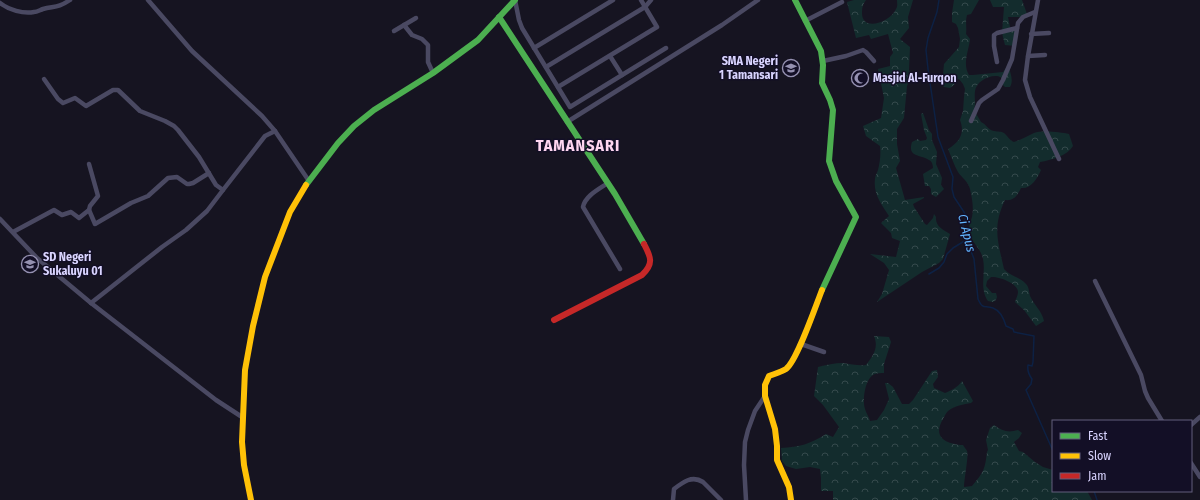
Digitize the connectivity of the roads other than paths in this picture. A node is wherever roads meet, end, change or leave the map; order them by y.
1 (70, 0) edge
2 (148, 0) edge
3 (515, 0) edge
4 (613, 0) edge
5 (641, 0) edge
6 (651, 0) edge
7 (758, 0) edge
8 (795, 0) edge
9 (1038, 0) edge
10 (842, 2) dead end
11 (0, 4) edge
12 (645, 7) junction
13 (1035, 12) junction
14 (499, 17) junction
15 (416, 18) dead end
16 (806, 21) junction
17 (404, 25) junction
18 (1017, 28) junction
19 (394, 31) dead end
20 (1049, 33) dead end
21 (1032, 34) junction
22 (534, 48) junction
23 (666, 48) dead end
24 (1045, 55) dead end
25 (610, 56) junction
26 (1028, 56) junction
27 (823, 61) junction
28 (874, 61) dead end
29 (997, 62) dead end
30 (546, 67) junction
31 (433, 73) junction
32 (622, 75) junction
33 (44, 79) dead end
34 (558, 87) junction
35 (971, 121) dead end
36 (567, 122) junction
37 (275, 131) junction
38 (1059, 159) dead end
39 (89, 164) dead end
40 (209, 173) junction
41 (309, 181) junction
42 (608, 183) junction
43 (222, 190) junction
44 (89, 210) junction
45 (0, 219) edge
46 (13, 232) junction
47 (620, 269) dead end
48 (1095, 281) dead end
49 (91, 303) junction
50 (554, 320) dead end
51 (801, 344) junction
52 (824, 352) dead end
53 (765, 396) junction
54 (242, 417) junction
55 (1200, 417) edge
56 (1161, 420) edge
57 (1192, 424) edge
58 (1192, 465) edge
59 (1200, 477) edge
60 (251, 500) edge
61 (672, 500) edge
62 (721, 500) edge
63 (746, 500) edge
64 (791, 500) edge

1 - 11 street
2 - 37 street
3 - 14 street
3 - 22 street
4 - 22 street
5 - 12 street
6 - 12 street
7 - 36 street
8 - 16 street
9 - 13 street
10 - 16 street
12 - 25 street
12 - 30 street
13 - 18 street
13 - 21 street
14 - 31 street
14 - 36 street
15 - 17 street
16 - 27 street
17 - 19 street
17 - 31 street
18 - 29 street
18 - 35 street
20 - 21 street
21 - 26 street
22 - 30 street
23 - 32 street
24 - 26 street
25 - 32 street
25 - 34 street
26 - 38 street
27 - 28 street
27 - 51 street
30 - 34 street
31 - 41 street
32 - 34 street
33 - 40 street
36 - 42 street
37 - 41 street
37 - 43 street
39 - 44 street
40 - 43 street
40 - 44 street
41 - 54 street
42 - 47 street
42 - 50 street
43 - 49 street
44 - 46 street
45 - 46 street
46 - 49 street
48 - 56 street
49 - 54 street
51 - 52 street
51 - 53 street
53 - 63 street
53 - 64 street
54 - 60 street
55 - 57 street
58 - 59 street
61 - 62 street

